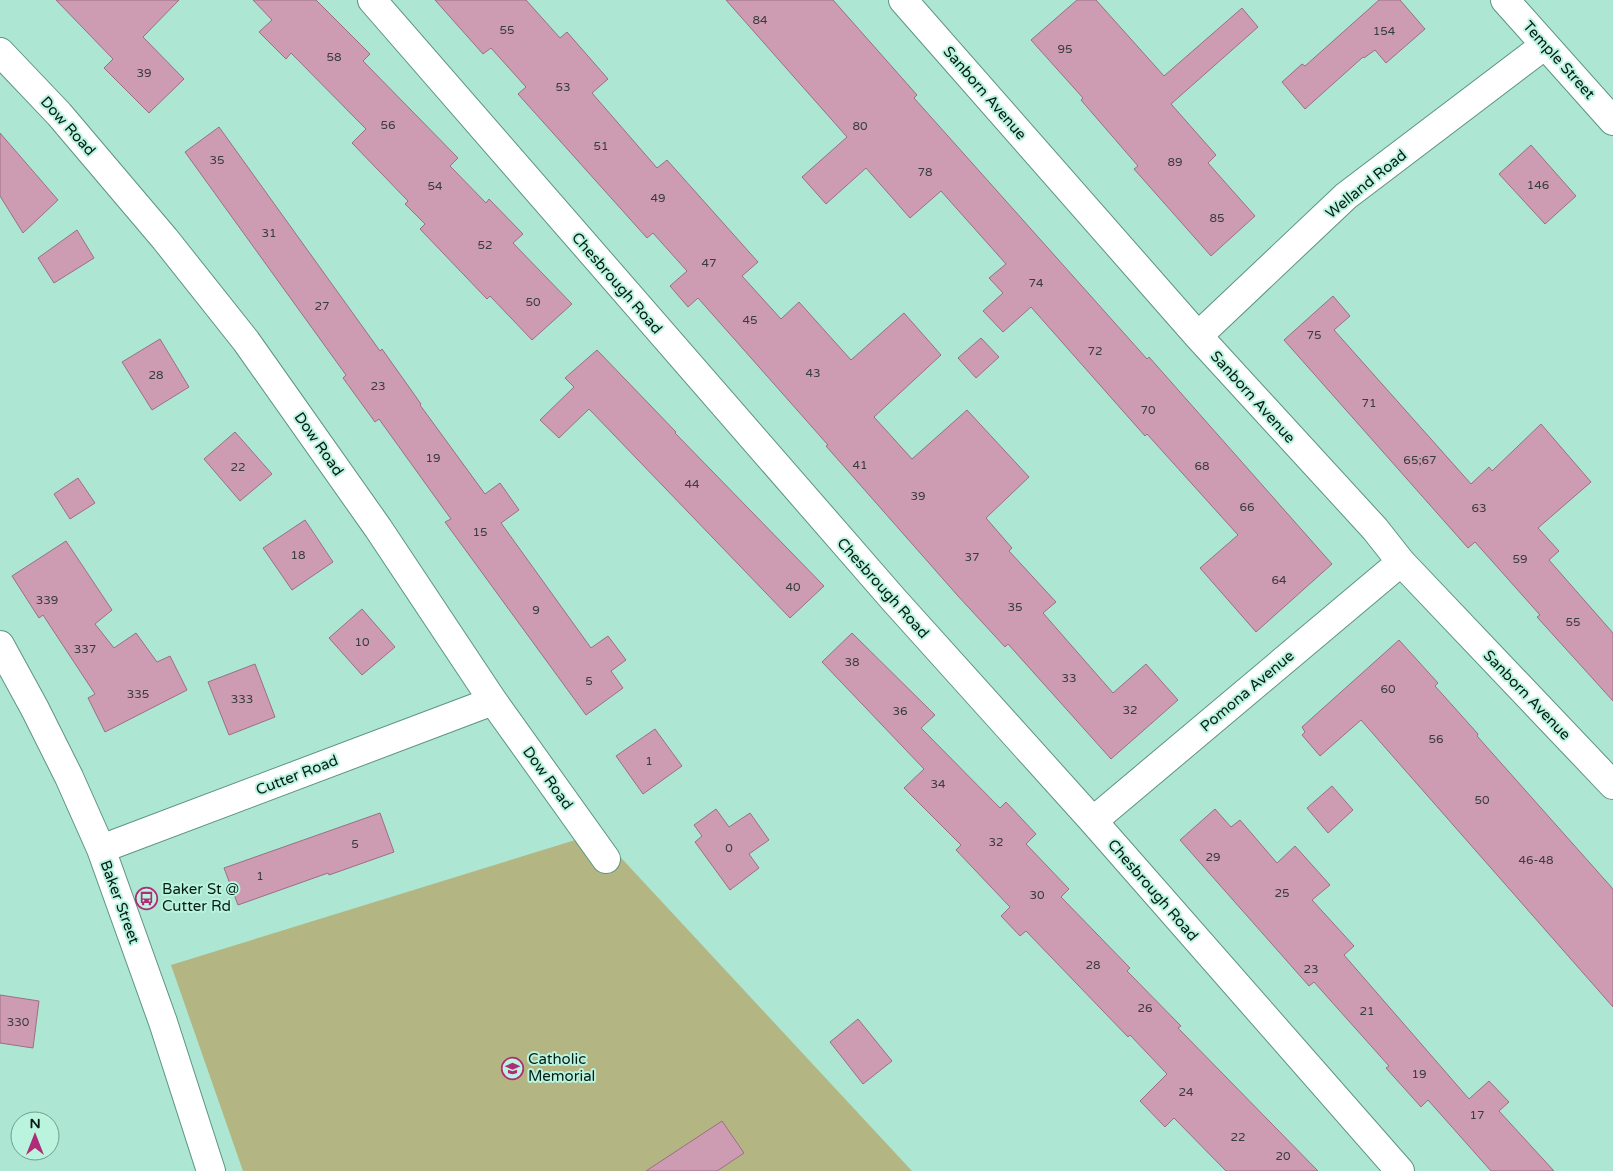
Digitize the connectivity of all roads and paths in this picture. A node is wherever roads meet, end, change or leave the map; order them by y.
1 (372, 0) edge
2 (903, 0) edge
3 (1505, 0) edge
4 (1545, 45) junction
5 (0, 52) edge
6 (1613, 121) edge
7 (1198, 336) junction
8 (1401, 562) junction
9 (0, 645) edge
10 (493, 701) junction
11 (1613, 785) edge
12 (1093, 821) junction
13 (101, 849) junction
14 (606, 859) dead end
15 (212, 1171) edge
16 (1400, 1171) edge

1 - 12 street, Chesbrough Road
2 - 7 street, Sanborn Avenue
3 - 4 street, Temple Street
4 - 6 street, Temple Street
4 - 7 street, Welland Road
5 - 10 street, Dow Road
7 - 8 street, Sanborn Avenue
8 - 11 street, Sanborn Avenue
8 - 12 street, Pomona Avenue
9 - 13 street, Baker Street
10 - 13 street, Cutter Road
10 - 14 street, Dow Road
12 - 16 street, Chesbrough Road
13 - 15 street, Baker Street

